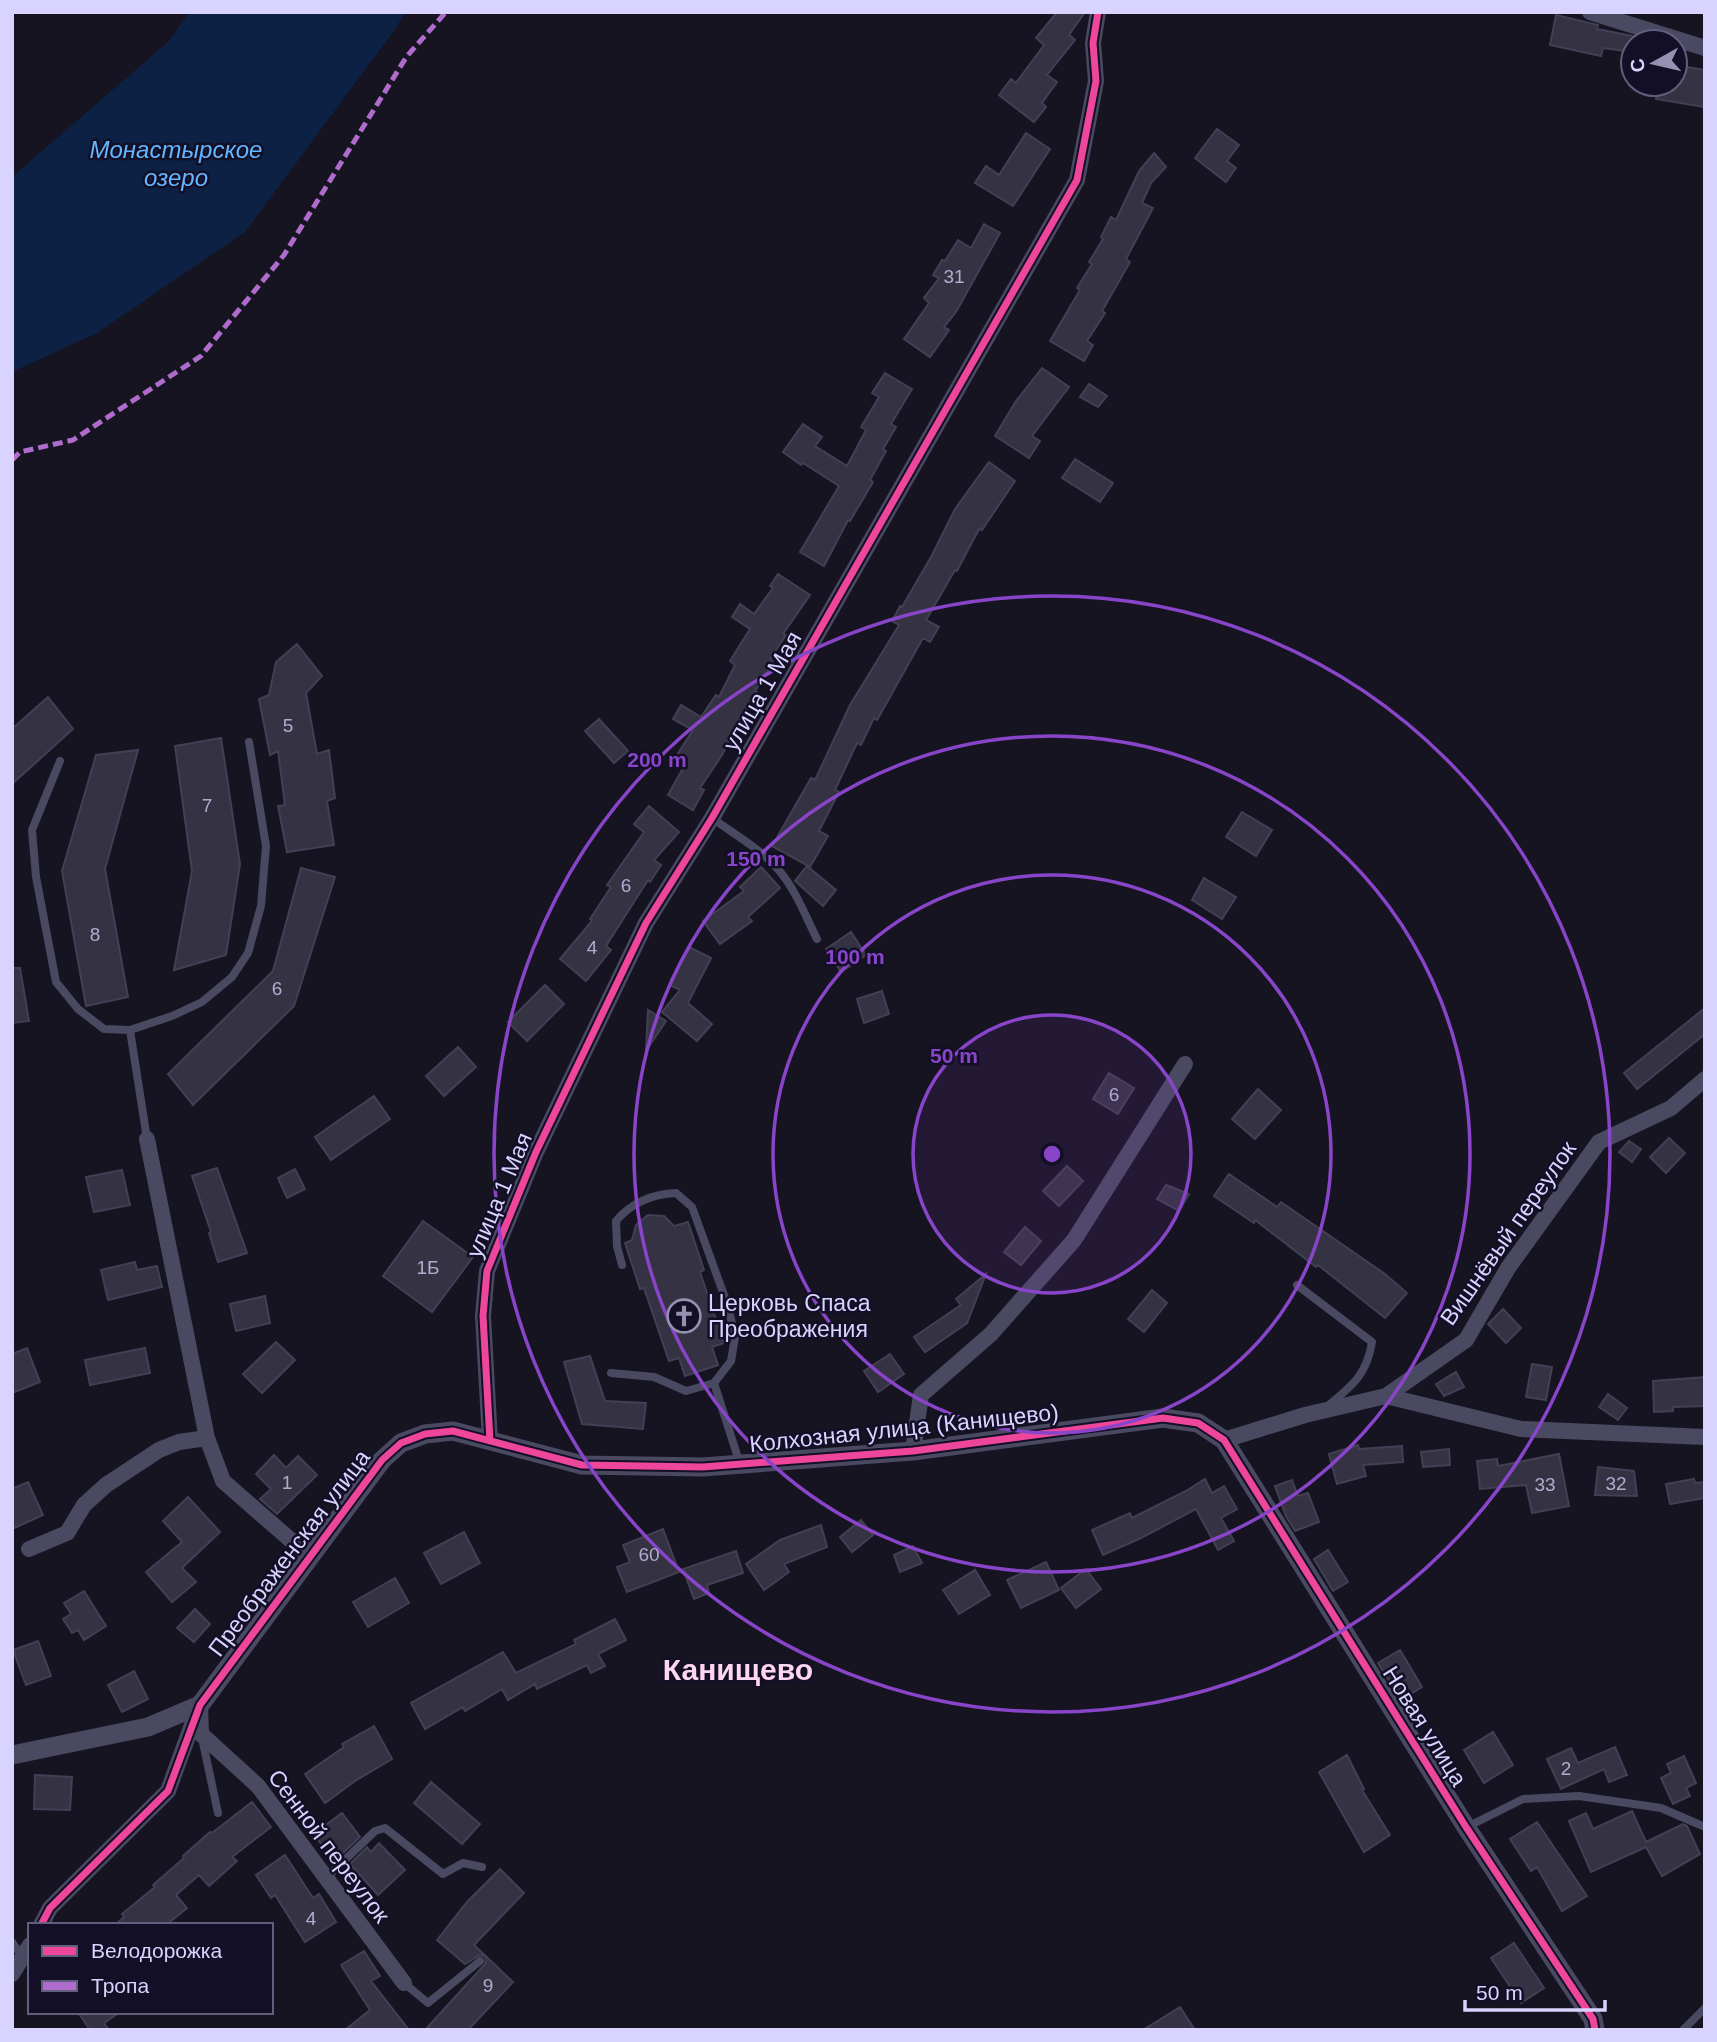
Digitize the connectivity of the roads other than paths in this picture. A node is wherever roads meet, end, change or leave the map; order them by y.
1 (1098, 12) edge
2 (1590, 12) edge
3 (1705, 48) edge
4 (249, 741) dead end
5 (60, 761) dead end
6 (712, 818) junction
7 (817, 939) dead end
8 (130, 1030) junction
9 (1185, 1064) dead end
10 (1705, 1079) edge
11 (147, 1139) joint
12 (622, 1265) dead end
13 (1297, 1285) dead end
14 (611, 1373) dead end
15 (714, 1383) junction
16 (1386, 1396) junction
17 (1322, 1411) junction
18 (1705, 1437) edge
19 (207, 1438) junction
20 (1224, 1440) junction
21 (490, 1441) junction
22 (913, 1451) junction
23 (740, 1464) junction
24 (582, 1465) joint
25 (29, 1549) dead end
26 (309, 1556) junction
27 (200, 1705) junction
28 (201, 1734) junction
29 (12, 1755) edge
30 (218, 1813) dead end
31 (1466, 1827) junction
32 (1705, 1827) edge
33 (482, 1867) dead end
34 (326, 1878) junction
35 (42, 1923) edge
36 (12, 1942) edge
37 (26, 1951) edge
38 (480, 1961) dead end
39 (12, 1974) edge
40 (404, 1983) joint
41 (1705, 2008) edge
42 (1595, 2030) edge
43 (1684, 2030) edge

1 - 6 street, улица 1 Мая
2 - 3 street
4 - 8 lane
5 - 8 lane
6 - 7 lane
6 - 21 street, улица 1 Мая
8 - 11 lane
9 - 22 street
10 - 16 street, Вишнёвый переулок
11 - 19 street, Преображенская улица
12 - 15 lane
13 - 17 lane
14 - 15 lane
15 - 23 lane
16 - 17 street
16 - 18 street
17 - 20 street
19 - 25 street
19 - 26 street, Преображенская улица
20 - 22 street, Колхозная улица (Канищево)
20 - 31 street, Новая улица
21 - 24 street, Преображенская улица
21 - 26 street, Преображенская улица
22 - 23 street, Колхозная улица (Канищево)
23 - 24 street, Колхозная улица (Канищево)
26 - 27 street, Преображенская улица
27 - 28 street
27 - 29 street
27 - 35 street
28 - 30 lane
28 - 34 street, Сенной переулок
31 - 32 lane
31 - 42 street, Новая улица
33 - 34 lane
34 - 40 street, Сенной переулок
36 - 37 lane
37 - 39 street
38 - 40 lane
41 - 43 lane

